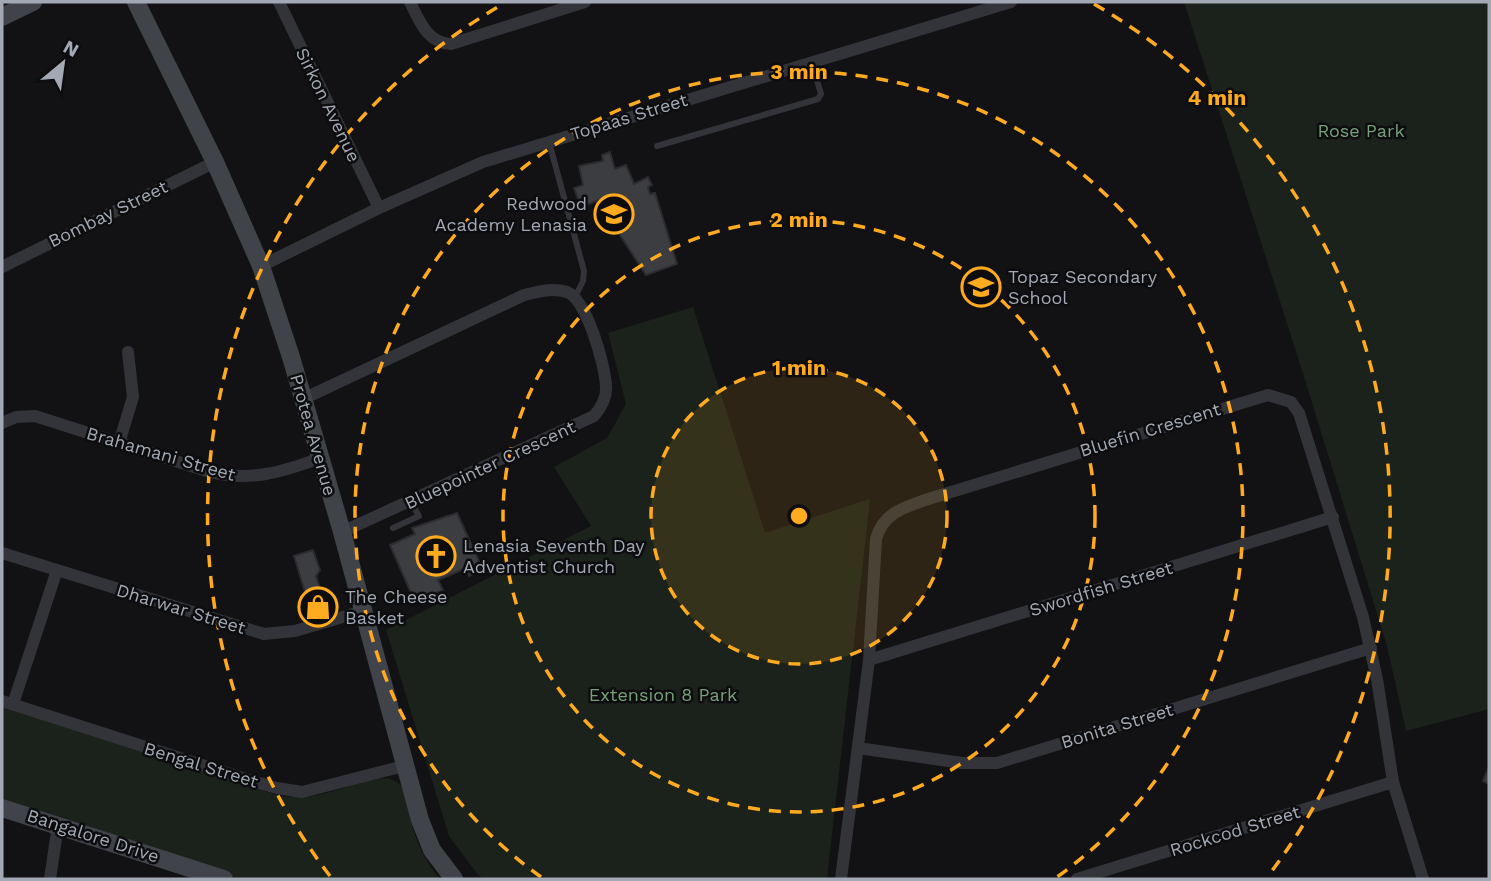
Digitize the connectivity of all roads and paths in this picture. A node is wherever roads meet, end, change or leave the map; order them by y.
1 (33, 2) edge
2 (136, 2) edge
3 (279, 2) edge
4 (410, 2) edge
5 (585, 2) edge
6 (1011, 2) edge
7 (2, 17) edge
8 (812, 63) junction
9 (549, 142) junction
10 (657, 146) dead end
11 (215, 162) junction
12 (379, 208) junction
13 (261, 266) junction
14 (2, 267) edge
15 (575, 297) junction
16 (128, 352) dead end
17 (303, 399) junction
18 (2, 423) edge
19 (119, 443) junction
20 (320, 458) junction
21 (410, 501) junction
22 (1333, 517) junction
23 (393, 528) dead end
24 (342, 533) junction
25 (2, 552) edge
26 (58, 570) junction
27 (363, 611) junction
28 (1371, 648) junction
29 (869, 660) junction
30 (8, 702) edge
31 (858, 748) junction
32 (404, 766) junction
33 (1393, 782) junction
34 (2, 808) edge
35 (58, 825) junction
36 (50, 879) edge
37 (224, 879) edge
38 (454, 879) edge
39 (841, 879) edge
40 (1077, 879) edge
41 (1423, 879) edge

1 - 7 street
2 - 11 street, Protea Avenue
3 - 12 street, Sirkon Avenue
4 - 5 street
6 - 8 street, Topaas Street
8 - 9 street, Topaas Street
8 - 10 lane
9 - 12 street, Topaas Street
9 - 15 lane
11 - 13 street, Protea Avenue
11 - 14 street, Bombay Street
12 - 13 street, Topaas Street
13 - 17 street, Protea Avenue
15 - 17 street
15 - 21 street, Bluepointer Crescent
16 - 19 street
17 - 20 street, Protea Avenue
18 - 19 street, Brahamani Street
19 - 20 street, Brahamani Street
20 - 24 street, Protea Avenue
21 - 23 lane
21 - 24 street, Bluepointer Crescent
22 - 28 street, Bluefin Crescent
22 - 29 street, Swordfish Street
22 - 29 street, Bluefin Crescent
24 - 27 street, Protea Avenue
25 - 26 street, Dharwar Street
26 - 27 street, Dharwar Street
26 - 30 street
27 - 32 street, Protea Avenue
28 - 31 street, Bonita Street
28 - 33 street, Bluefin Crescent
29 - 31 street, Bluefin Crescent
30 - 32 street, Bengal Street
31 - 39 street, Bluefin Crescent
32 - 38 street, Protea Avenue
33 - 40 street, Rockcod Street
33 - 41 street, Bluefin Crescent
34 - 35 street, Bangalore Drive
35 - 36 street
35 - 37 street, Bangalore Drive

